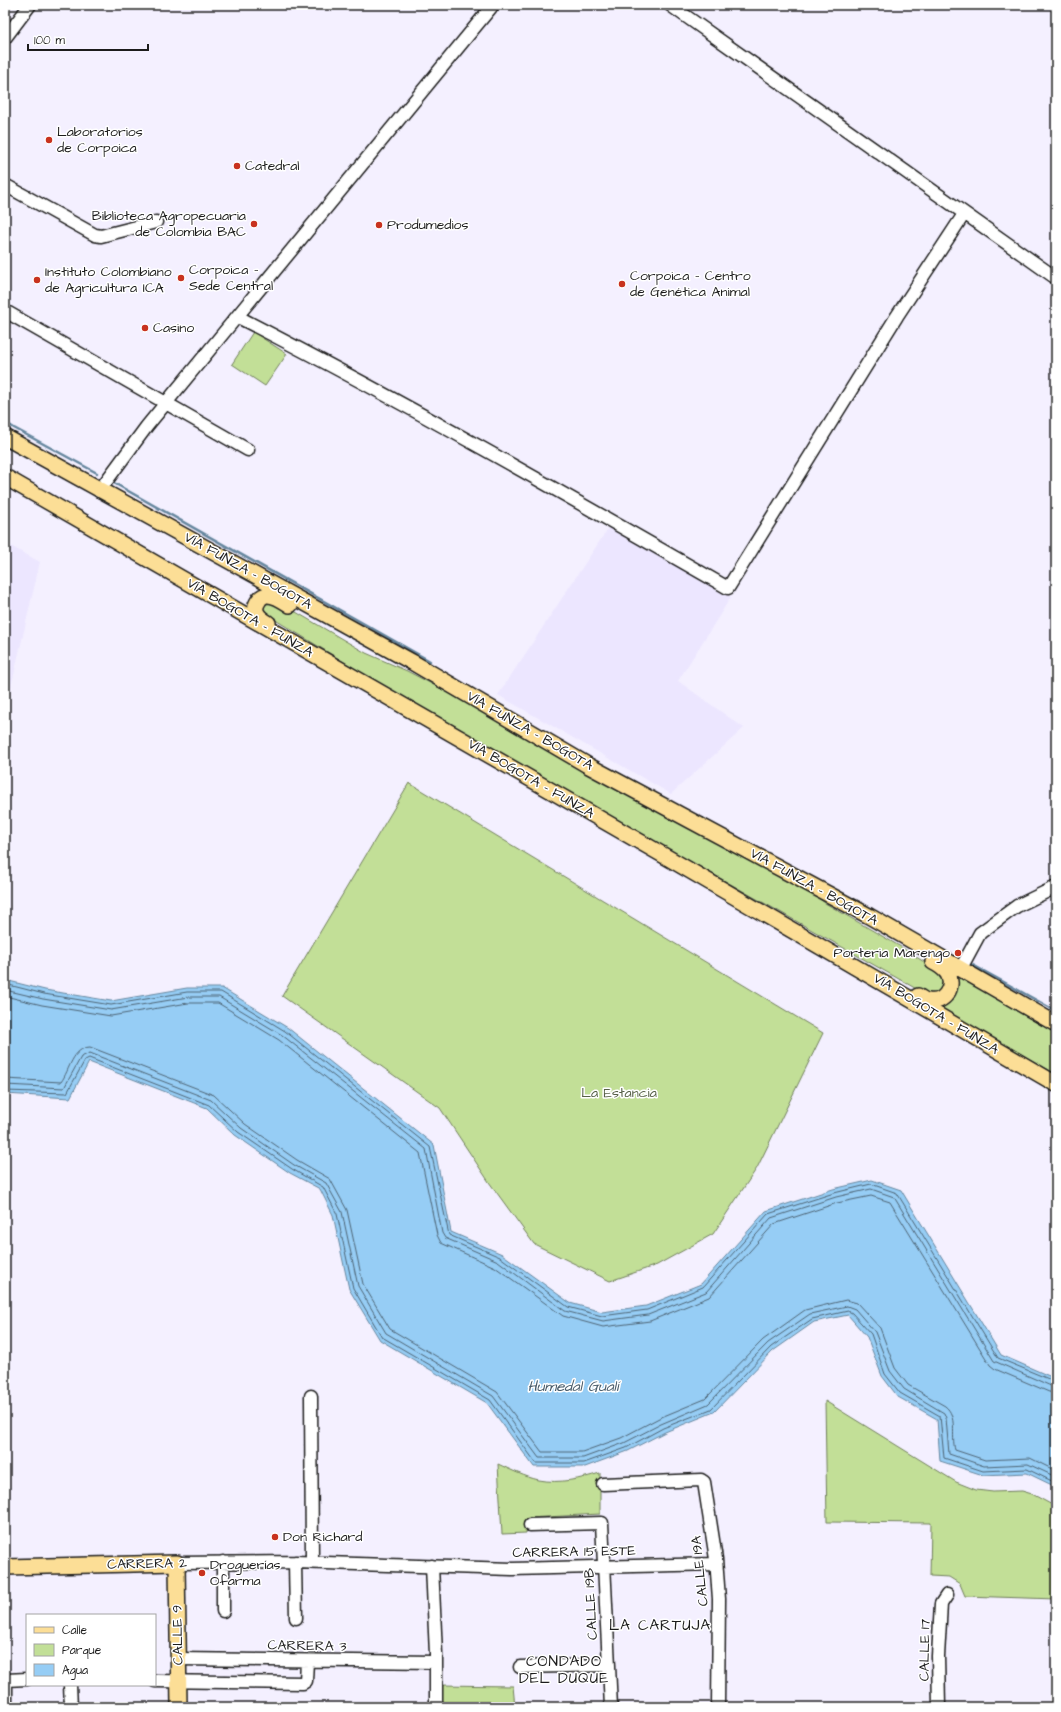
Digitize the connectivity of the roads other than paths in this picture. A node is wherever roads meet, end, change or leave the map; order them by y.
1 (30, 5) edge
2 (493, 5) edge
3 (670, 5) edge
4 (5, 38) edge
5 (5, 185) edge
6 (964, 214) junction
7 (156, 222) dead end
8 (1056, 278) edge
9 (5, 311) edge
10 (238, 317) junction
11 (166, 404) junction
12 (5, 437) edge
13 (248, 450) dead end
14 (5, 477) edge
15 (99, 491) junction
16 (412, 662) junction
17 (376, 690) junction
18 (795, 876) junction
19 (1056, 887) edge
20 (774, 919) junction
21 (960, 970) junction
22 (1056, 1024) edge
23 (1056, 1084) edge
24 (311, 1396) dead end
25 (603, 1484) dead end
26 (530, 1524) dead end
27 (223, 1562) junction
28 (295, 1562) junction
29 (312, 1562) junction
30 (177, 1563) junction
31 (716, 1564) junction
32 (432, 1566) junction
33 (5, 1567) edge
34 (604, 1567) junction
35 (947, 1595) dead end
36 (223, 1611) dead end
37 (296, 1618) dead end
38 (178, 1659) junction
39 (307, 1661) junction
40 (435, 1662) junction
41 (609, 1664) junction
42 (520, 1667) dead end
43 (26, 1679) edge
44 (156, 1680) edge
45 (179, 1681) junction
46 (70, 1686) edge
47 (6, 1707) edge
48 (71, 1707) edge
49 (179, 1707) edge
50 (436, 1707) edge
51 (611, 1707) edge
52 (718, 1707) edge
53 (939, 1707) edge

1 - 4 street
2 - 10 street
3 - 6 street
5 - 7 street
6 - 8 street
6 - 10 street
9 - 11 street
10 - 11 street
11 - 13 street
11 - 15 street
12 - 15 main road, VÍA FUNZA - BOGOTA
14 - 17 main road, VÍA BOGOTA - FUNZA
15 - 16 main road, VÍA FUNZA - BOGOTA
16 - 17 main road
16 - 18 main road, VÍA FUNZA - BOGOTA
17 - 20 main road, VÍA BOGOTA - FUNZA
18 - 20 main road
18 - 21 main road, VÍA FUNZA - BOGOTA
19 - 21 street
20 - 23 main road, VÍA BOGOTA - FUNZA
21 - 22 main road, VÍA FUNZA - BOGOTA
24 - 29 street
25 - 31 street, CALLE 19A
26 - 34 street, CALLE 19B
27 - 28 street, CARRERA 2
27 - 30 street, CARRERA 2
27 - 36 street
28 - 29 street, CARRERA 2
28 - 37 street
29 - 32 street, CARRERA 2
30 - 33 main road, CARRERA 2
30 - 38 main road, CALLE 9
31 - 34 street, CARRERA 15 ESTE
31 - 52 street, CALLE 19A
32 - 34 street, CARRERA 15 ESTE
32 - 40 street
34 - 41 street, CALLE 19B
35 - 53 street, CALLE 17
38 - 39 street, CARRERA 3
38 - 45 main road, CALLE 9
39 - 40 street, CARRERA 3
39 - 45 street
40 - 50 street
41 - 42 street
41 - 51 street, CALLE 19B
43 - 47 street
44 - 45 street
45 - 49 main road, CALLE 9
46 - 48 street

